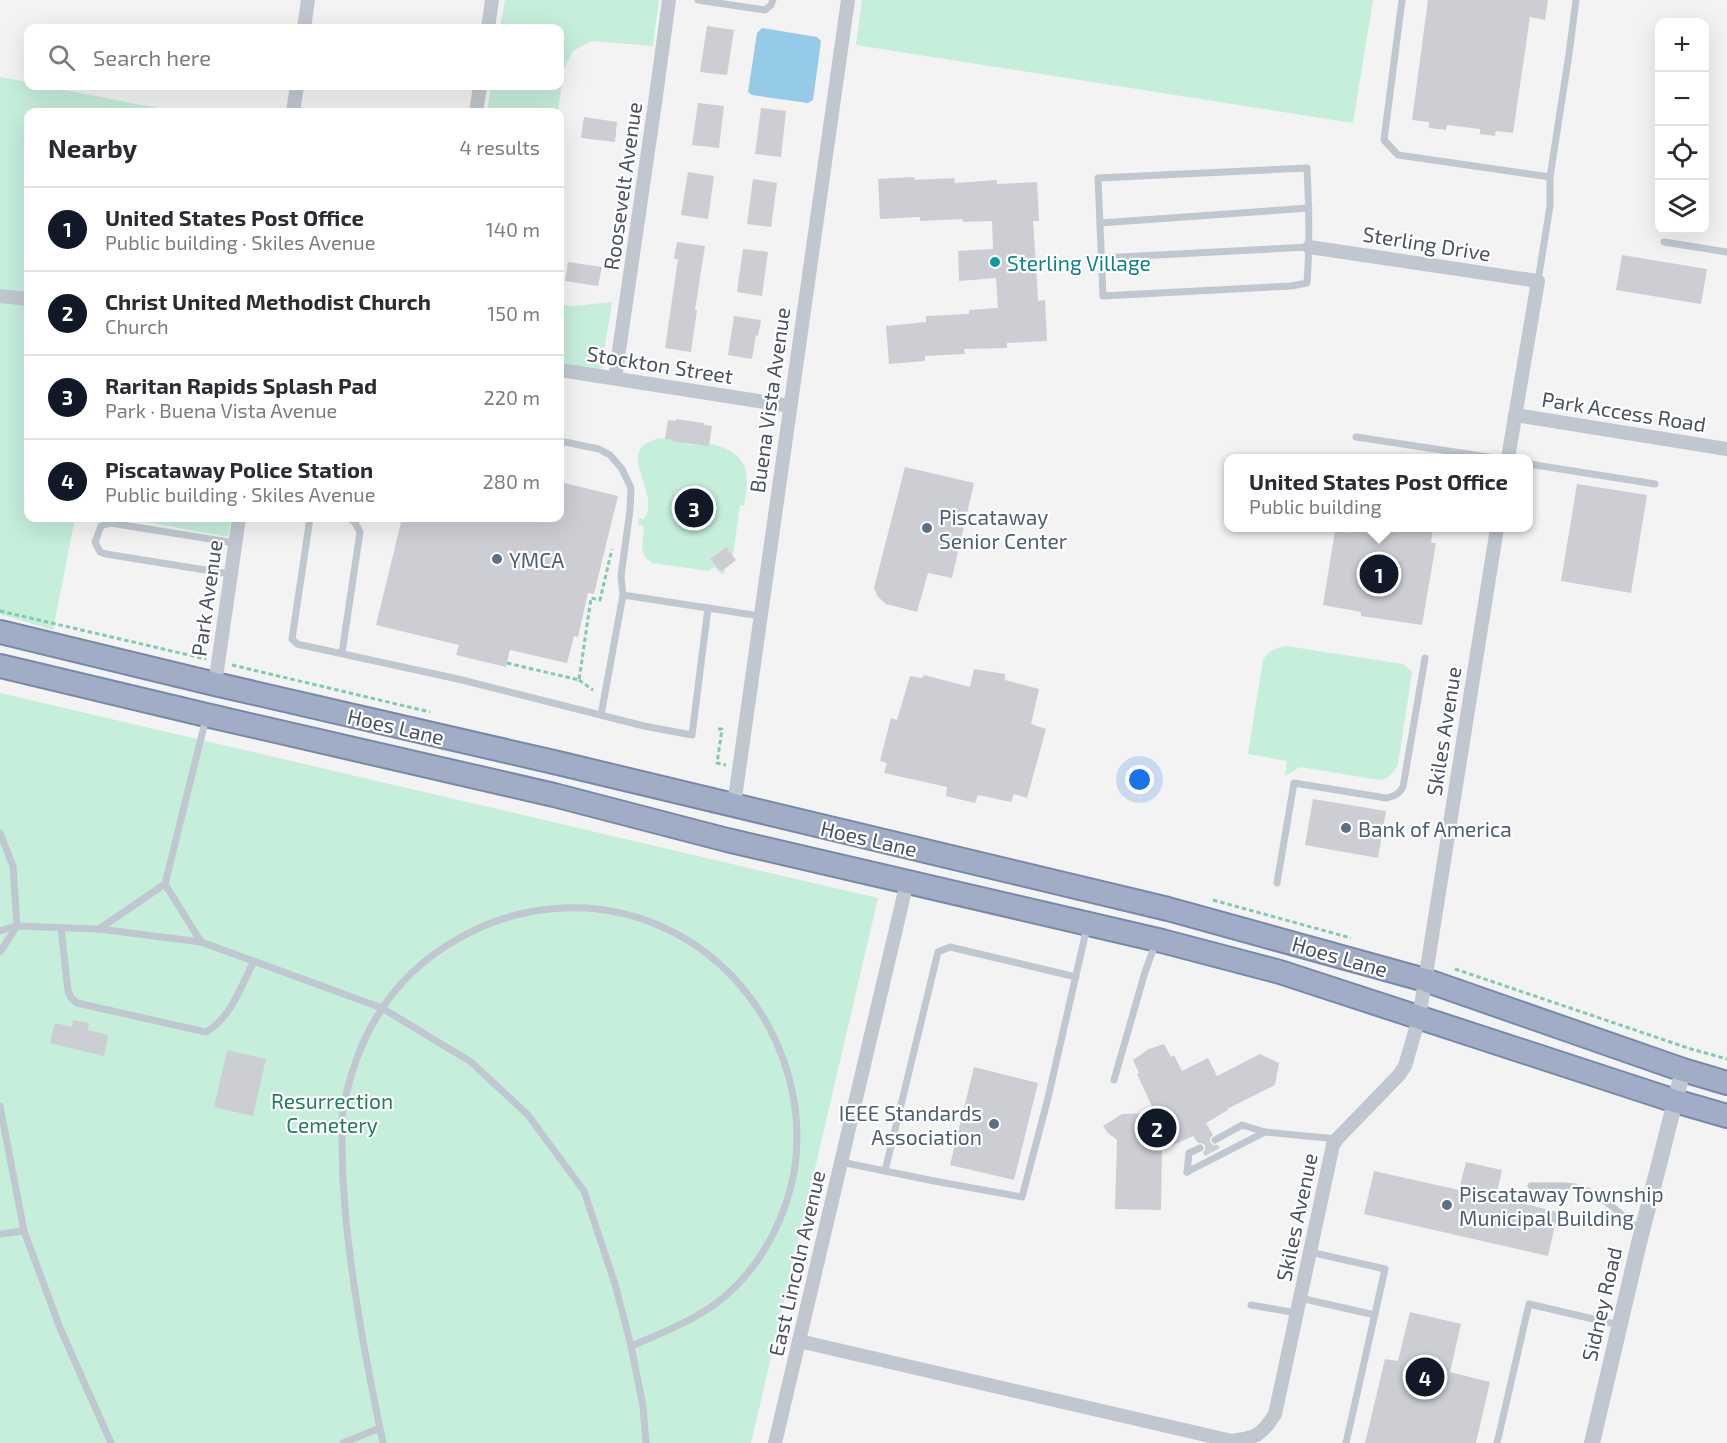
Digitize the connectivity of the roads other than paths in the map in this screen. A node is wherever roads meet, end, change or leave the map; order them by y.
1 (308, 0) edge
2 (492, 0) edge
3 (669, 0) edge
4 (698, 0) edge
5 (773, 0) edge
6 (848, 0) edge
7 (1402, 0) edge
8 (1576, 0) edge
9 (305, 24) edge
10 (489, 24) edge
11 (296, 90) edge
12 (479, 90) edge
13 (294, 108) edge
14 (477, 108) edge
15 (1550, 177) junction
16 (1309, 208) junction
17 (1100, 223) junction
18 (1664, 242) dead end
19 (1309, 247) junction
20 (1727, 252) edge
21 (1101, 258) junction
22 (1538, 281) junction
23 (0, 296) edge
24 (24, 299) edge
25 (564, 371) edge
26 (615, 378) junction
27 (790, 406) junction
28 (1515, 415) junction
29 (1356, 437) dead end
30 (564, 442) edge
31 (1727, 449) edge
32 (1463, 454) edge
33 (1509, 454) edge
34 (1533, 465) edge
35 (1655, 484) dead end
36 (238, 522) edge
37 (309, 522) edge
38 (355, 522) edge
39 (1496, 532) edge
40 (235, 543) junction
41 (231, 574) junction
42 (623, 594) junction
43 (708, 608) junction
44 (760, 616) junction
45 (0, 632) edge
46 (342, 653) junction
47 (1425, 658) dead end
48 (0, 666) edge
49 (215, 684) junction
50 (206, 715) junction
51 (602, 715) junction
52 (734, 805) junction
53 (0, 833) edge
54 (907, 882) junction
55 (1276, 883) dead end
56 (165, 884) junction
57 (1088, 924) junction
58 (17, 926) junction
59 (61, 928) junction
60 (99, 929) junction
61 (0, 931) edge
62 (1156, 940) junction
63 (201, 942) junction
64 (0, 952) edge
65 (254, 961) junction
66 (1076, 977) junction
67 (1425, 980) junction
68 (382, 1008) junction
69 (1419, 1018) junction
70 (1683, 1070) junction
71 (1114, 1080) dead end
72 (1727, 1083) edge
73 (1675, 1101) junction
74 (0, 1106) edge
75 (1727, 1116) edge
76 (1265, 1132) junction
77 (1337, 1139) junction
78 (1215, 1140) dead end
79 (1200, 1148) dead end
80 (841, 1162) junction
81 (885, 1171) junction
82 (1531, 1186) dead end
83 (24, 1231) junction
84 (1641, 1232) junction
85 (0, 1234) edge
86 (1310, 1252) junction
87 (1300, 1298) junction
88 (1251, 1305) dead end
89 (1297, 1313) junction
90 (1375, 1315) junction
91 (1619, 1325) junction
92 (799, 1341) junction
93 (631, 1346) junction
94 (380, 1428) junction
95 (111, 1443) edge
96 (343, 1443) edge
97 (383, 1443) edge
98 (646, 1443) edge
99 (775, 1443) edge
100 (1346, 1443) edge
101 (1497, 1443) edge
102 (1592, 1443) edge

1 - 9 street
2 - 10 street
3 - 26 street, Roosevelt Avenue
4 - 5 lane
6 - 27 street, Buena Vista Avenue
7 - 15 lane
8 - 15 lane
11 - 13 street
12 - 14 street
15 - 22 lane
16 - 17 lane
16 - 17 lane
16 - 19 lane
17 - 21 lane
18 - 20 lane
19 - 21 lane
19 - 21 lane
19 - 22 street, Sterling Drive
22 - 28 street
23 - 24 street
25 - 26 street, Stockton Street
26 - 27 street, Stockton Street
27 - 44 street, Buena Vista Avenue
28 - 31 street, Park Access Road
28 - 33 street
29 - 32 lane
30 - 42 lane
34 - 35 lane
36 - 40 street, Park Avenue
37 - 46 lane
38 - 46 lane
39 - 67 street, Skiles Avenue
40 - 41 street, Park Avenue
40 - 41 lane
41 - 49 street, Park Avenue
42 - 43 lane
42 - 51 lane
43 - 44 lane
43 - 51 lane
44 - 52 street, Buena Vista Avenue
45 - 49 highway, Hoes Lane
46 - 51 lane
47 - 55 lane
48 - 50 highway, Hoes Lane
49 - 52 highway, Hoes Lane
50 - 54 highway, Hoes Lane
50 - 56 lane
52 - 67 highway, Hoes Lane
53 - 58 lane
54 - 57 highway, Hoes Lane
54 - 80 street, East Lincoln Avenue
56 - 60 lane
56 - 63 lane
57 - 62 highway, Hoes Lane
57 - 66 lane
58 - 59 lane
58 - 61 lane
58 - 64 lane
59 - 60 lane
59 - 65 lane
60 - 63 lane
62 - 69 highway, Hoes Lane
62 - 71 lane
63 - 65 lane
65 - 68 lane
66 - 81 lane
66 - 81 lane
67 - 69 street, Skiles Avenue
67 - 70 highway, Hoes Lane
68 - 93 lane
68 - 93 lane
68 - 94 lane
69 - 73 highway, Hoes Lane
69 - 77 street, Skiles Avenue
70 - 72 highway, Hoes Lane
70 - 73 street, Sidney Road
73 - 75 highway, Hoes Lane
73 - 84 street, Sidney Road
74 - 83 lane
76 - 77 lane
76 - 78 lane
76 - 79 lane
77 - 86 street, Skiles Avenue
80 - 81 lane
80 - 92 street, East Lincoln Avenue
82 - 84 lane
83 - 85 lane
83 - 95 lane
84 - 91 street, Sidney Road
86 - 87 street, Skiles Avenue
86 - 90 lane
87 - 89 street, Skiles Avenue
87 - 90 lane
88 - 89 lane
89 - 92 street, Skiles Avenue
90 - 100 lane
91 - 101 lane
91 - 102 street, Sidney Road
92 - 99 street, East Lincoln Avenue
93 - 98 lane
94 - 96 lane
94 - 97 lane

